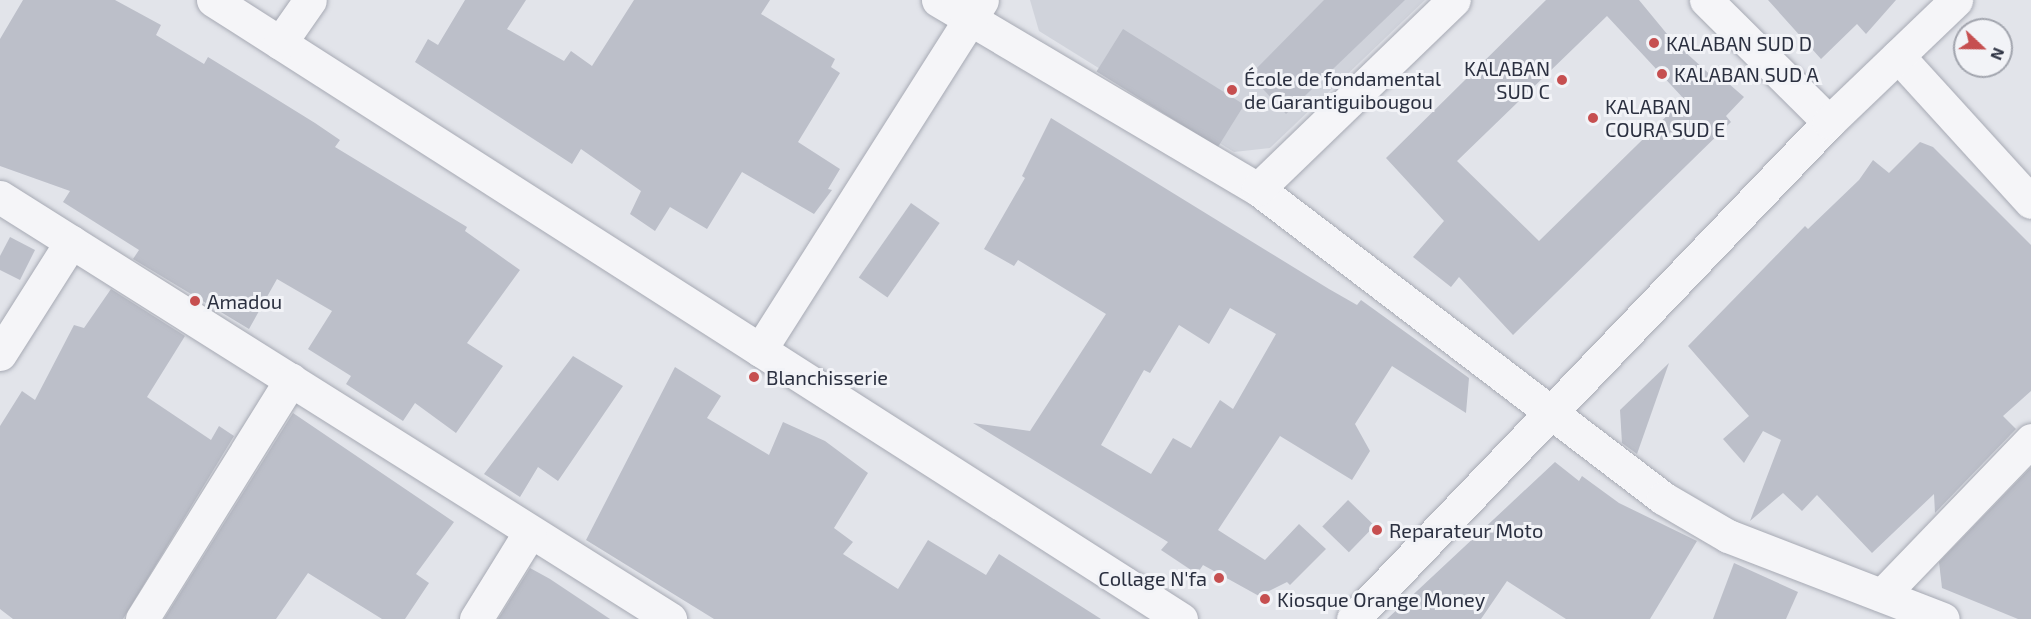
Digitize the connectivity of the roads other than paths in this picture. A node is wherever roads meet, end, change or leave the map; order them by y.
1 (213, 0) edge
2 (310, 0) edge
3 (938, 0) edge
4 (1455, 0) edge
5 (1706, 0) edge
6 (1956, 0) edge
7 (975, 9) edge
8 (280, 43) junction
9 (1898, 56) junction
10 (1829, 123) junction
11 (1258, 189) junction
12 (0, 197) edge
13 (2031, 202) edge
14 (71, 242) junction
15 (760, 350) junction
16 (0, 354) edge
17 (291, 380) junction
18 (1549, 414) junction
19 (2031, 440) edge
20 (530, 532) junction
21 (1882, 595) junction
22 (662, 617) edge
23 (142, 619) edge
24 (476, 619) edge
25 (1181, 619) edge
26 (1353, 619) edge
27 (1943, 619) edge

1 - 8 street
2 - 8 street
3 - 7 street
4 - 11 street
5 - 10 street
6 - 9 street
7 - 11 street
7 - 15 street
8 - 15 street
9 - 10 street
9 - 13 street
10 - 18 street
11 - 18 street
12 - 14 street
14 - 16 street
14 - 17 street
15 - 25 street
17 - 20 street
17 - 23 street
18 - 21 street
18 - 26 street
19 - 21 street
20 - 22 street
20 - 24 street
21 - 27 street

